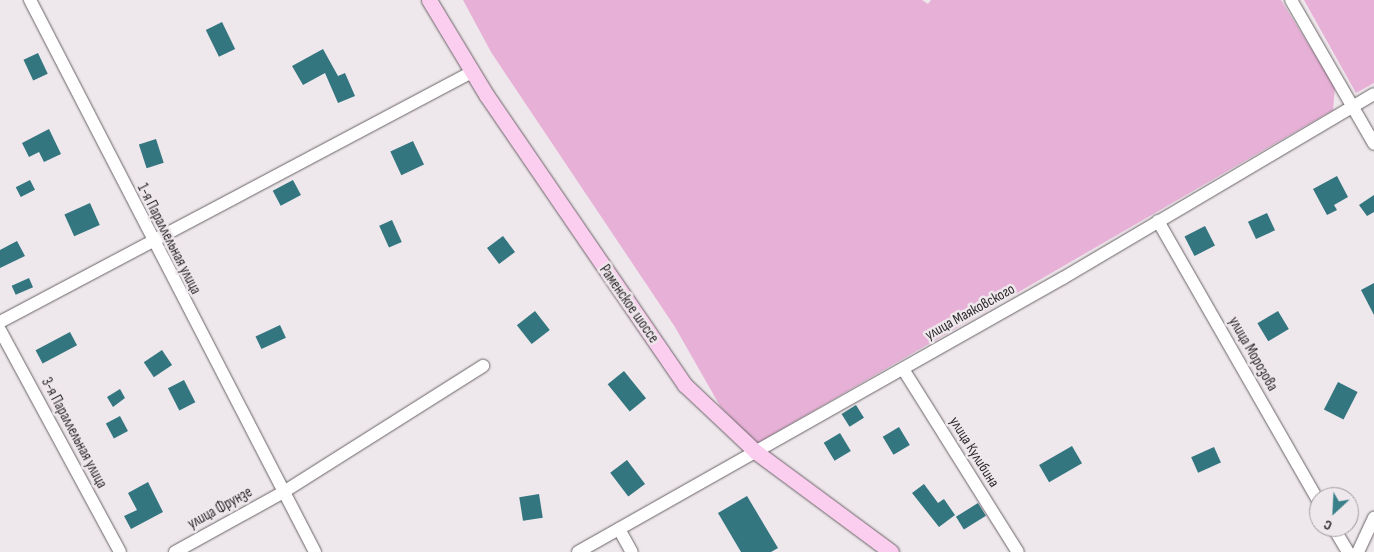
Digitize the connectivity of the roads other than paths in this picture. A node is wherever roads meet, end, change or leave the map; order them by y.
1 (30, 0) edge
2 (429, 0) edge
3 (1291, 0) edge
4 (472, 72) junction
5 (1374, 94) edge
6 (1352, 106) junction
7 (1374, 144) edge
8 (1158, 221) junction
9 (151, 240) junction
10 (0, 322) edge
11 (0, 330) edge
12 (483, 366) dead end
13 (903, 369) junction
14 (756, 452) junction
15 (1310, 487) edge
16 (282, 493) junction
17 (1374, 518) edge
18 (619, 529) junction
19 (1339, 537) edge
20 (120, 552) edge
21 (175, 552) edge
22 (315, 552) edge
23 (578, 552) edge
24 (632, 552) edge
25 (891, 552) edge
26 (1018, 552) edge
27 (1348, 552) edge
28 (1358, 552) edge

1 - 9 street, 1-я Параллельная улица
2 - 4 main road, Раменское шоссе
3 - 6 street
4 - 9 street
4 - 14 main road, Раменское шоссе
5 - 6 street, улица Маяковского
6 - 7 street
6 - 8 street, улица Маяковского
8 - 13 street, улица Маяковского
8 - 15 street, улица Морозова
9 - 10 street
9 - 16 street, 1-я Параллельная улица
11 - 20 street, 3-я Параллельная улица
12 - 16 street, улица Фрунзе
13 - 14 street, улица Маяковского
13 - 26 street, улица Кулибина
14 - 18 street, улица Маяковского
14 - 25 main road, Раменское шоссе
16 - 21 street, улица Фрунзе
16 - 22 street, 1-я Параллельная улица
17 - 28 street
18 - 23 street, улица Маяковского
18 - 24 street
19 - 27 street

